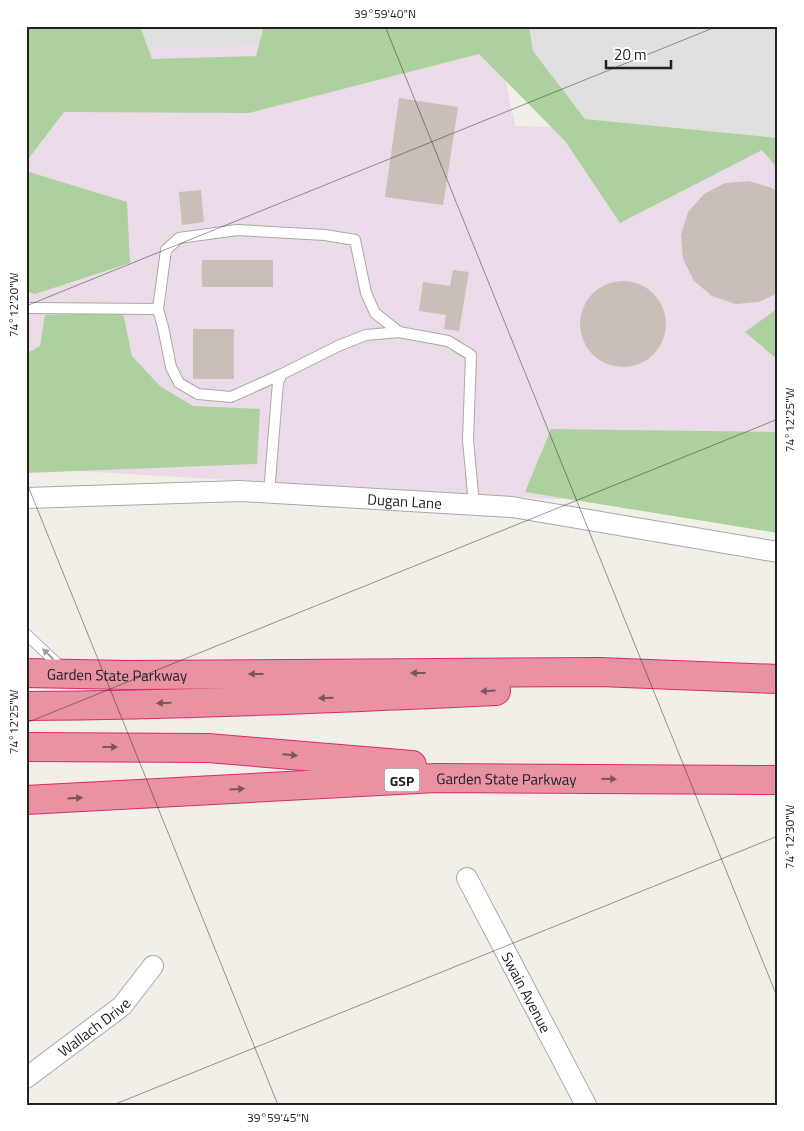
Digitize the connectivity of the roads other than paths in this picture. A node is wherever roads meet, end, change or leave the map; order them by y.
1 (26, 308) edge
2 (158, 310) junction
3 (399, 332) junction
4 (282, 374) junction
5 (270, 492) junction
6 (26, 498) edge
7 (474, 505) junction
8 (778, 552) edge
9 (26, 634) edge
10 (26, 673) edge
11 (69, 674) junction
12 (771, 679) edge
13 (26, 706) edge
14 (26, 746) edge
15 (579, 778) junction
16 (778, 780) edge
17 (26, 800) edge
18 (467, 878) dead end
19 (153, 966) dead end
20 (26, 1078) edge
21 (586, 1105) edge

1 - 2 lane
2 - 3 lane
2 - 4 lane
3 - 4 lane
3 - 7 lane
4 - 5 lane
5 - 6 street, Dugan Lane
5 - 7 street, Dugan Lane
7 - 8 street, Dugan Lane
11 -> 9 lane
10 - 11 highway, Garden State Parkway
12 -> 11 highway, Garden State Parkway
12 -> 13 highway
14 -> 15 highway
15 -> 16 highway, Garden State Parkway / GSP
17 -> 15 highway, Garden State Parkway / GSP
18 - 21 street, Swain Avenue
19 - 20 street, Wallach Drive

